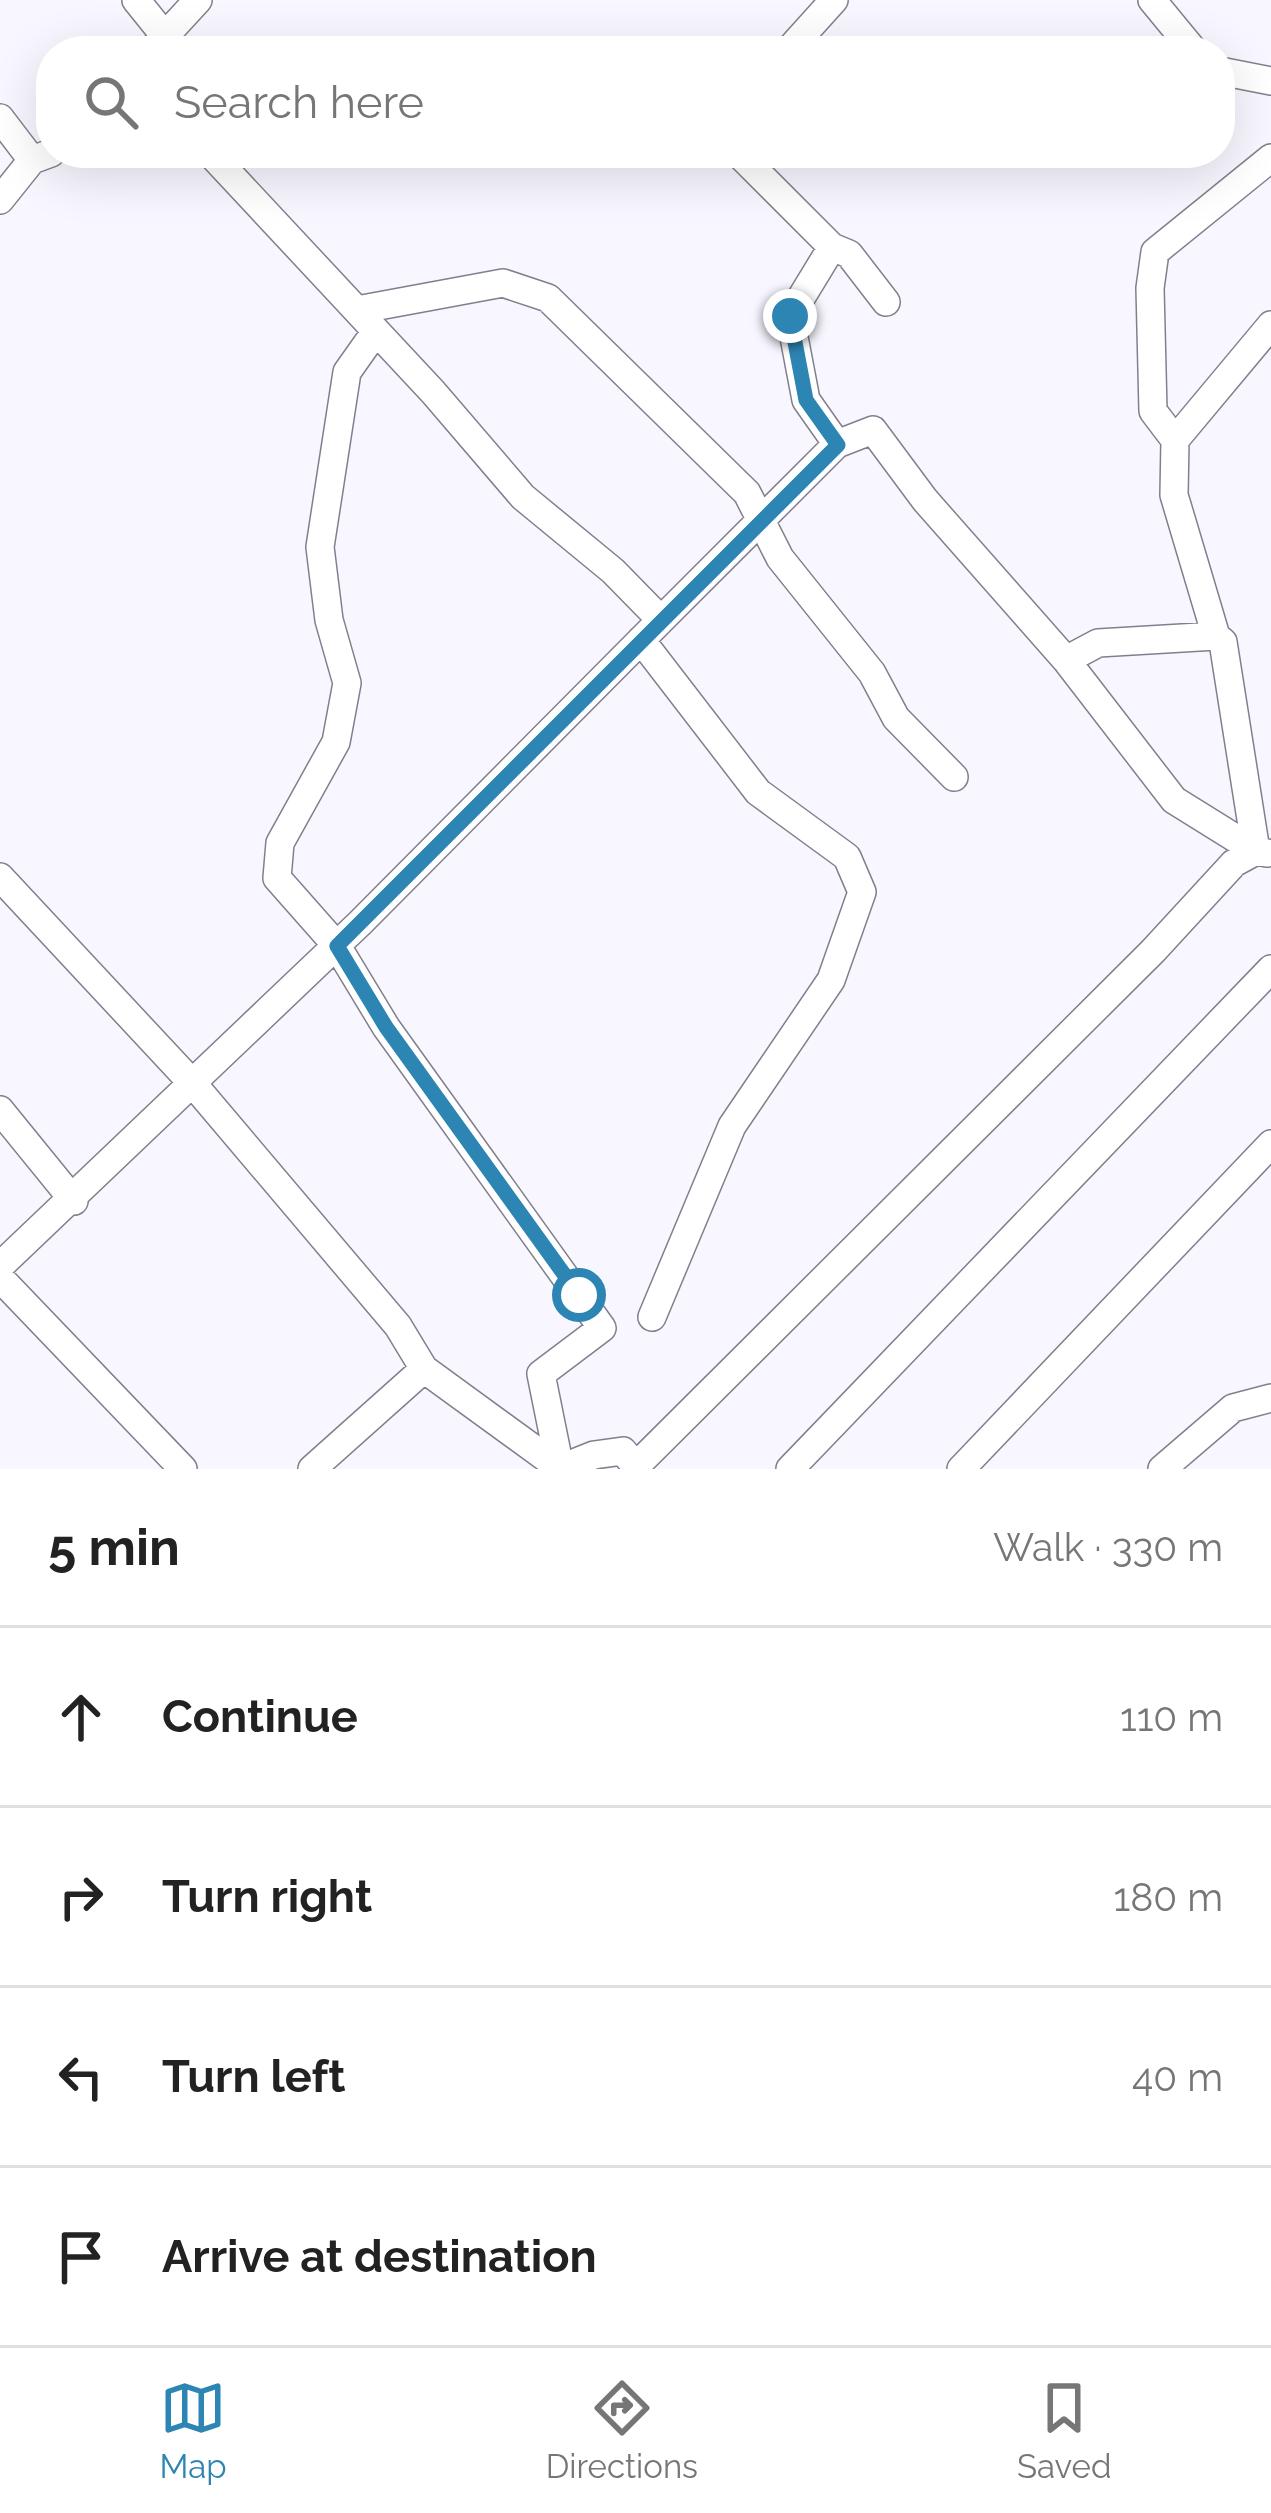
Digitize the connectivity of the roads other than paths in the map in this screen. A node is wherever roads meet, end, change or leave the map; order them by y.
1 (136, 0) edge
2 (198, 0) edge
3 (834, 0) edge
4 (1152, 0) edge
5 (155, 36) edge
6 (165, 36) edge
7 (802, 36) edge
8 (1182, 36) edge
9 (1235, 74) edge
10 (1271, 81) edge
11 (0, 118) edge
12 (36, 151) edge
13 (1271, 158) edge
14 (36, 162) edge
15 (224, 168) edge
16 (753, 168) edge
17 (0, 200) edge
18 (832, 247) junction
19 (886, 302) dead end
20 (366, 321) junction
21 (1271, 325) edge
22 (1175, 440) junction
23 (838, 445) junction
24 (762, 524) junction
25 (651, 630) junction
26 (1216, 636) junction
27 (1066, 661) junction
28 (954, 777) dead end
29 (1264, 852) edge
30 (0, 877) edge
31 (337, 946) junction
32 (1271, 969) edge
33 (194, 1085) junction
34 (0, 1110) edge
35 (1271, 1144) edge
36 (74, 1201) junction
37 (0, 1267) edge
38 (0, 1278) edge
39 (652, 1316) dead end
40 (424, 1369) junction
41 (1271, 1398) edge
42 (560, 1468) edge
43 (637, 1468) edge
44 (183, 1469) edge
45 (312, 1469) edge
46 (790, 1469) edge
47 (961, 1469) edge
48 (1162, 1469) edge

1 - 5 street
2 - 6 street
3 - 7 street
4 - 8 street
9 - 10 street
11 - 12 street
13 - 22 street
14 - 17 street
15 - 20 street
16 - 18 street
18 - 19 street
18 - 23 street
20 - 24 street
20 - 25 street
20 - 31 street
21 - 22 street
22 - 26 street
23 - 24 street
23 - 27 street
24 - 25 street
24 - 28 street
25 - 31 street
25 - 39 street
26 - 27 street
26 - 29 street
27 - 29 street
29 - 43 street
30 - 33 street
31 - 33 street
31 - 42 street
32 - 46 street
33 - 36 street
33 - 40 street
34 - 36 street
35 - 47 street
36 - 37 street
38 - 44 street
40 - 42 street
40 - 45 street
41 - 48 street
42 - 43 street

